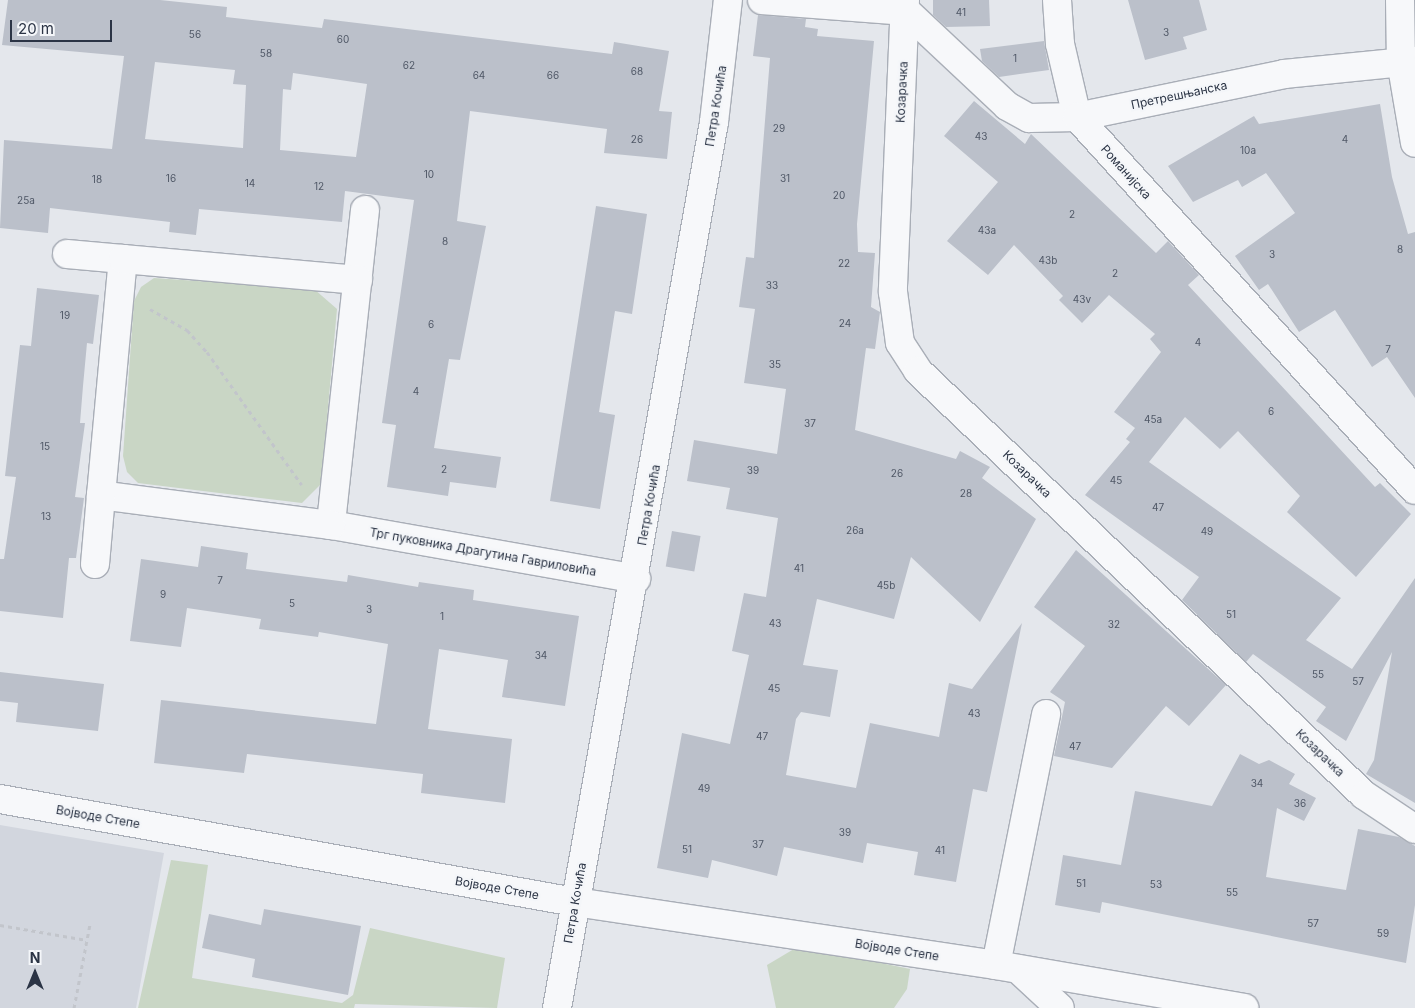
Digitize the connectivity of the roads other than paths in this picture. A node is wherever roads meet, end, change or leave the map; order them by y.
1 (728, 0) edge
2 (762, 0) edge
3 (1057, 0) edge
4 (1400, 0) edge
5 (906, 5) edge
6 (1408, 61) edge
7 (1077, 117) junction
8 (1415, 143) edge
9 (366, 210) dead end
10 (67, 254) dead end
11 (123, 259) junction
12 (358, 280) junction
13 (1415, 490) edge
14 (101, 494) junction
15 (332, 515) junction
16 (95, 564) dead end
17 (636, 579) junction
18 (1046, 714) dead end
19 (0, 799) edge
20 (1415, 829) edge
21 (575, 902) junction
22 (1007, 967) junction
23 (557, 1008) edge
24 (1060, 1008) edge
25 (1244, 1008) edge

1 - 17 street, Петра Кочића
2 - 5 street
3 - 7 street
4 - 6 street
5 - 7 street
5 - 20 street, Козарачка
6 - 7 street, Претрешњанска
6 - 8 street
7 - 13 street, Романијска
9 - 12 street
10 - 11 street
11 - 12 street
11 - 14 street
12 - 15 street
14 - 15 street, Трг пуковника Драгутина Гавриловића
14 - 16 street
15 - 17 street, Трг пуковника Драгутина Гавриловића
17 - 21 street, Петра Кочића
18 - 22 street
19 - 21 street, Војводе Степе
21 - 22 street, Војводе Степе
21 - 23 street, Петра Кочића
22 - 24 street
22 - 25 street, Војводе Степе

